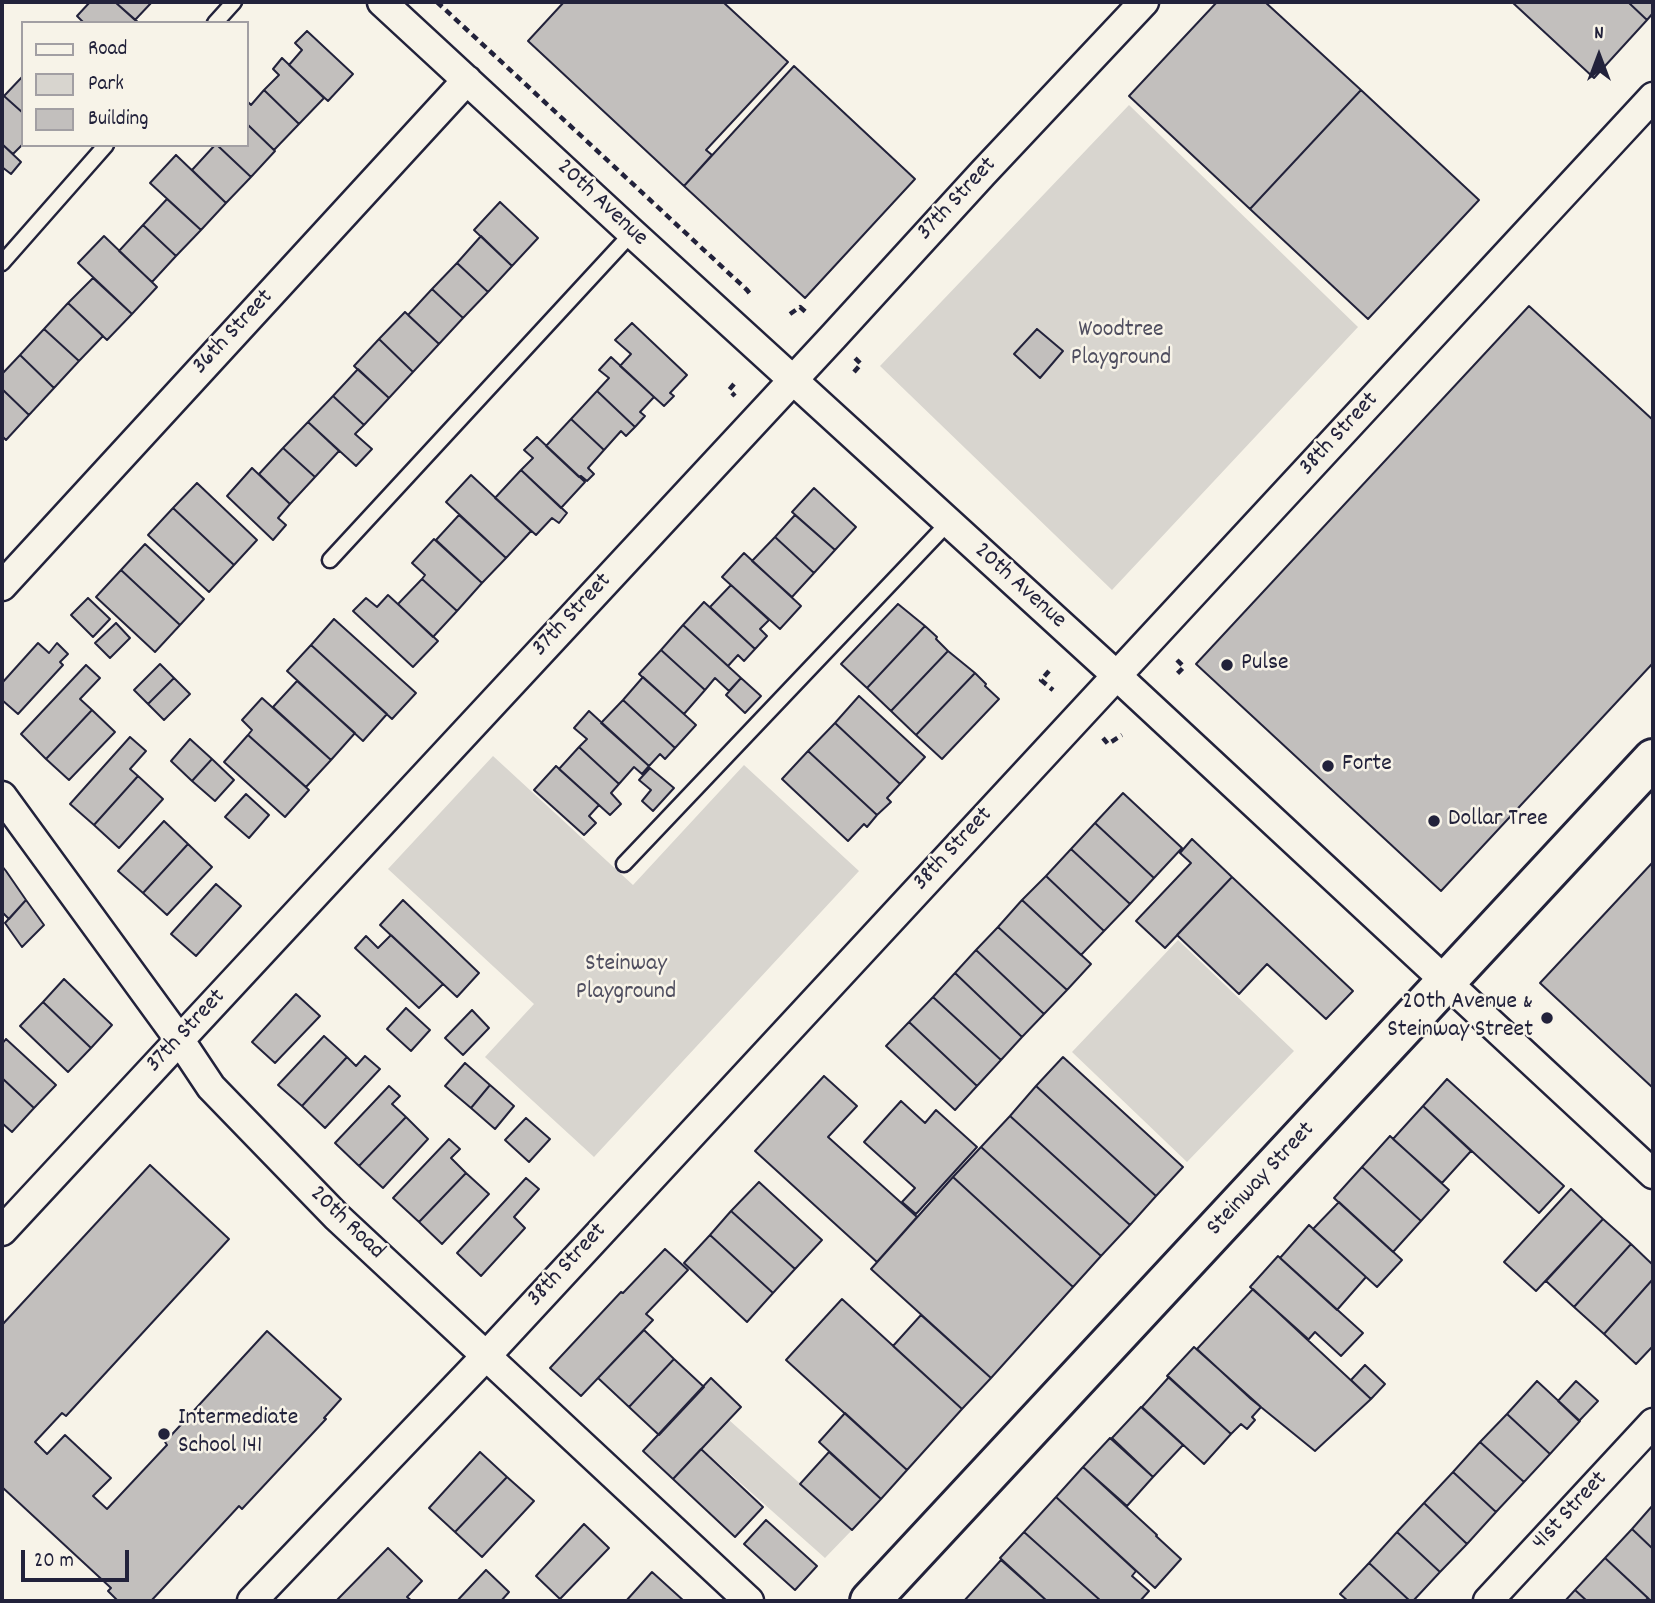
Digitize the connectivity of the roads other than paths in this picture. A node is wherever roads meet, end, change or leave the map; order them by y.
1 (234, 2) edge
2 (382, 2) edge
3 (1144, 2) edge
4 (217, 21) edge
5 (467, 80) junction
6 (1653, 97) edge
7 (104, 147) edge
8 (632, 233) junction
9 (2, 263) edge
10 (793, 380) junction
11 (948, 523) junction
12 (330, 560) dead end
13 (2, 586) edge
14 (1116, 676) junction
15 (1653, 759) edge
16 (2, 796) edge
17 (624, 864) dead end
18 (1446, 982) junction
19 (179, 1039) junction
20 (1653, 1174) edge
21 (2, 1231) edge
22 (486, 1356) junction
23 (1653, 1423) edge
24 (252, 1601) edge
25 (749, 1601) edge
26 (870, 1601) edge
27 (1488, 1601) edge

1 - 4 lane
2 - 5 street, 20th Avenue
3 - 10 street, 37th Street
5 - 8 street, 20th Avenue
5 - 13 street, 36th Street
6 - 14 street, 38th Street
7 - 9 lane
8 - 10 street, 20th Avenue
8 - 12 lane
10 - 11 street, 20th Avenue
10 - 19 street, 37th Street
11 - 14 street, 20th Avenue
11 - 17 lane
14 - 18 street, 20th Avenue
14 - 22 street, 38th Street
15 - 18 street, Steinway Street
16 - 19 street, 20th Road
18 - 20 street, 20th Avenue
18 - 26 street, Steinway Street
19 - 21 street, 37th Street
19 - 22 street, 20th Road
22 - 24 street, 38th Street
22 - 25 street, 20th Road
23 - 27 street, 41st Street

